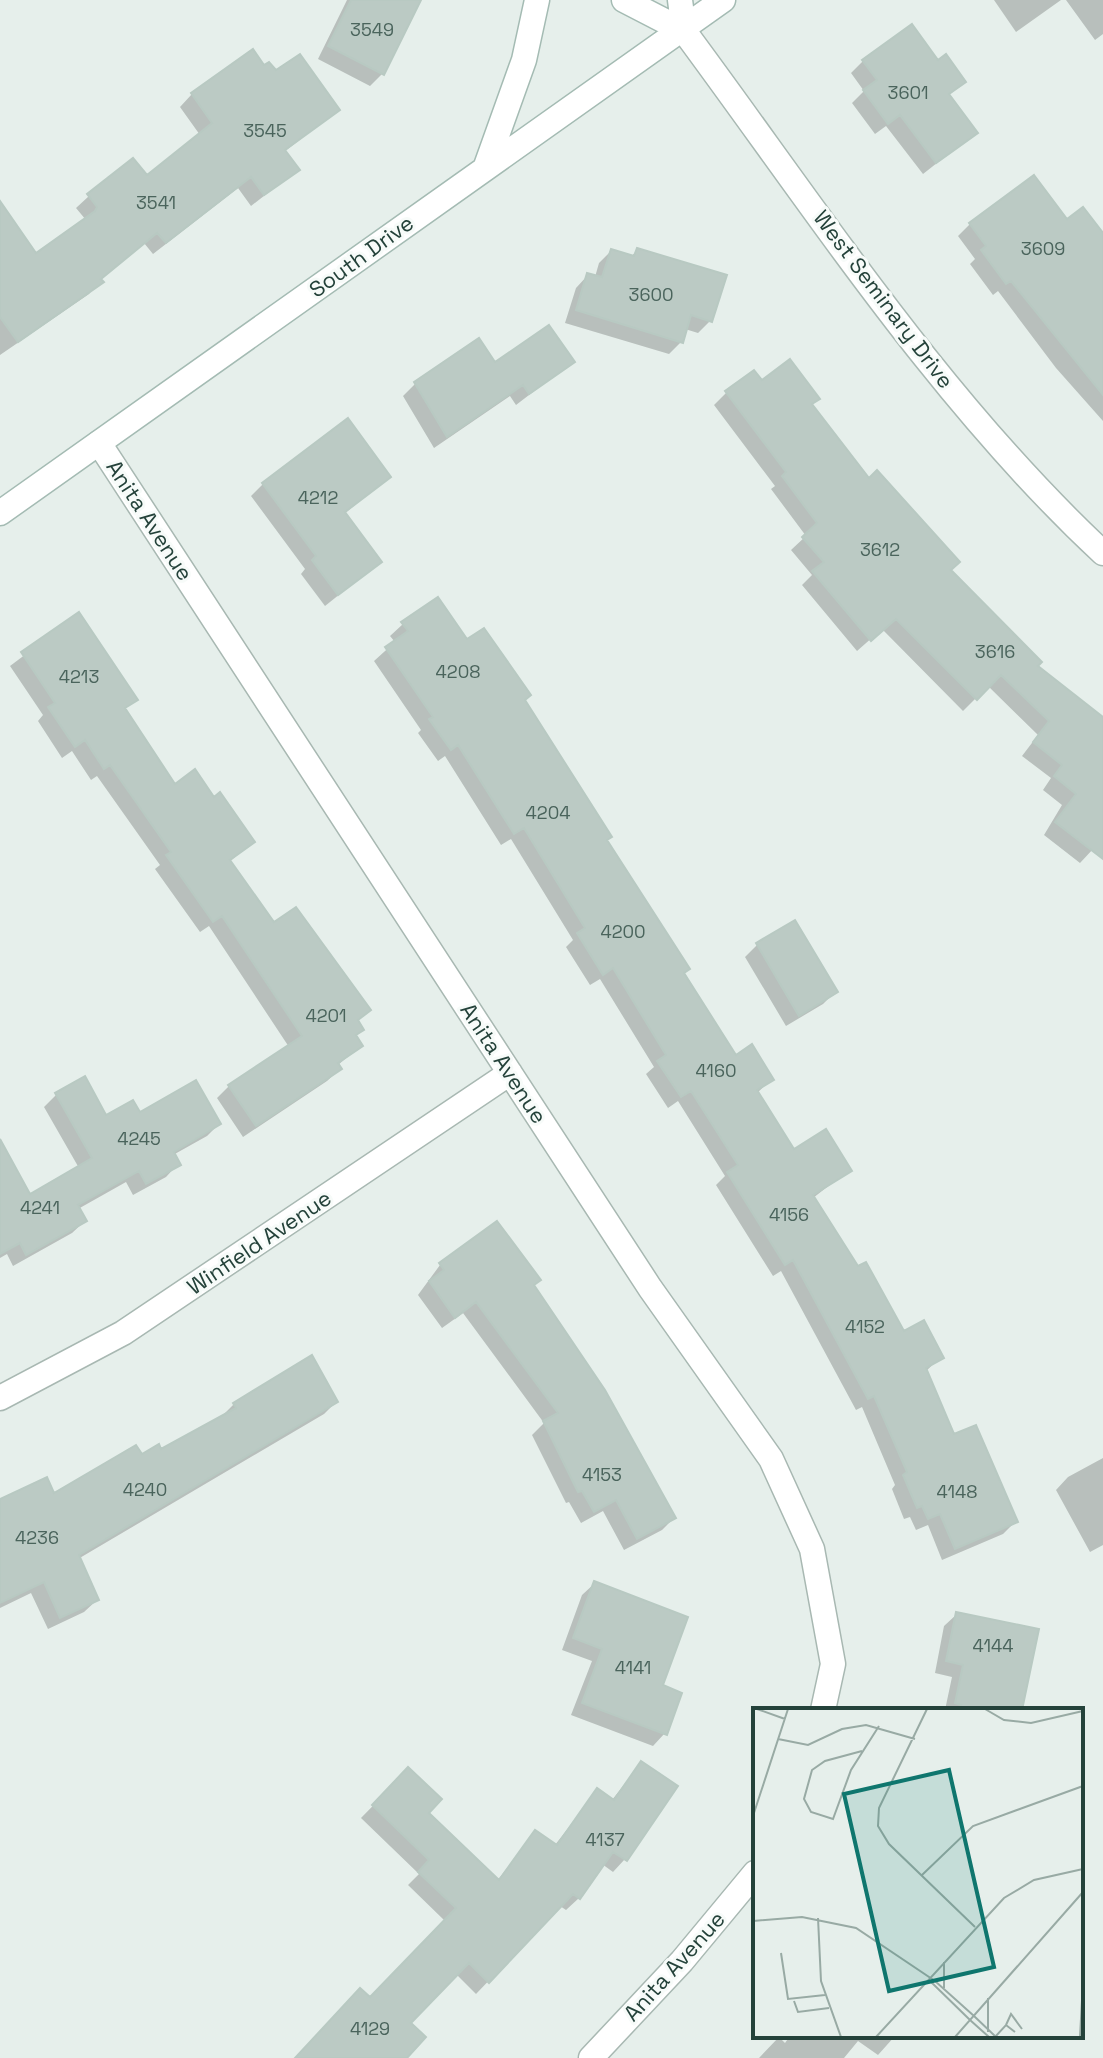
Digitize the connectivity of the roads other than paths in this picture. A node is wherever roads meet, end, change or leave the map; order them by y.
1 (537, 0) edge
2 (624, 0) edge
3 (680, 0) edge
4 (723, 0) edge
5 (684, 31) junction
6 (486, 166) junction
7 (99, 443) junction
8 (0, 513) edge
9 (1103, 553) edge
10 (510, 1073) junction
11 (0, 1398) edge
12 (823, 1708) edge
13 (753, 1875) edge
14 (591, 2058) edge

1 - 6 street
2 - 5 street, West Seminary Drive
3 - 5 street, West Seminary Drive
4 - 5 street, South Drive
5 - 6 street, South Drive
5 - 9 street, West Seminary Drive
6 - 7 street, South Drive
7 - 8 street, South Drive
7 - 10 street, Anita Avenue
10 - 11 street, Winfield Avenue
10 - 12 street, Anita Avenue
13 - 14 street, Anita Avenue

